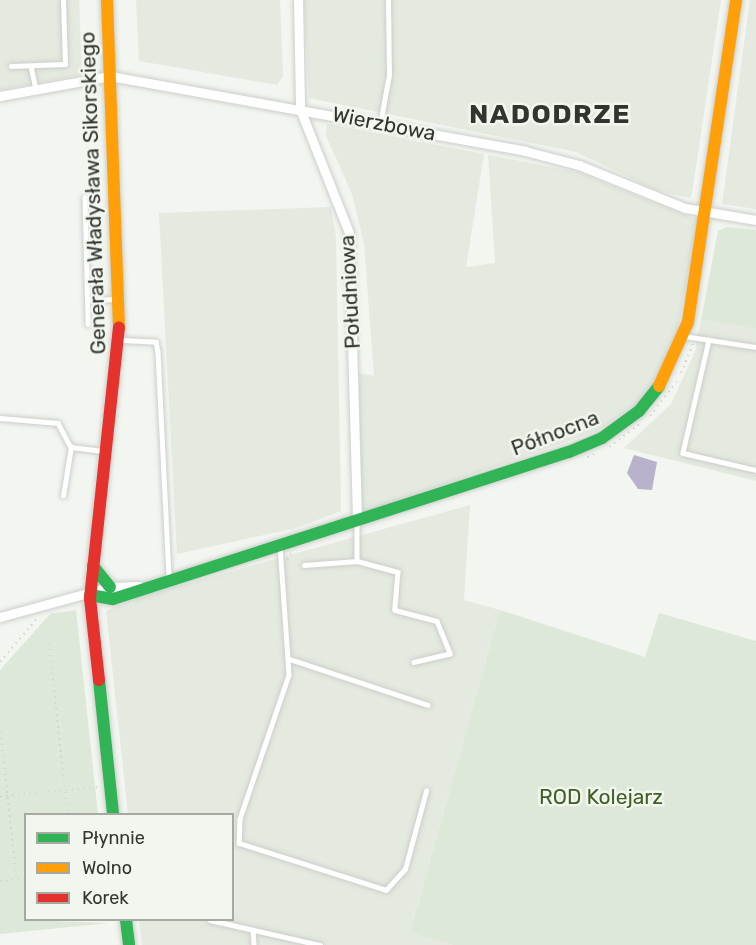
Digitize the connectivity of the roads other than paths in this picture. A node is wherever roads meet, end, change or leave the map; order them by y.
1 (63, 0) edge
2 (107, 0) edge
3 (298, 0) edge
4 (388, 0) edge
5 (736, 0) edge
6 (10, 66) dead end
7 (31, 66) junction
8 (110, 76) junction
9 (36, 89) junction
10 (0, 96) edge
11 (300, 109) junction
12 (380, 124) junction
13 (85, 197) dead end
14 (704, 212) junction
15 (756, 220) edge
16 (119, 299) junction
17 (88, 300) junction
18 (88, 324) dead end
19 (690, 337) junction
20 (120, 340) junction
21 (709, 340) junction
22 (756, 347) edge
23 (0, 418) edge
24 (71, 447) junction
25 (108, 452) junction
26 (756, 470) edge
27 (63, 496) dead end
28 (357, 520) junction
29 (280, 545) junction
30 (357, 561) junction
31 (304, 565) dead end
32 (93, 566) junction
33 (169, 578) junction
34 (108, 593) junction
35 (90, 595) junction
36 (0, 617) edge
37 (90, 621) junction
38 (291, 659) junction
39 (414, 662) dead end
40 (428, 705) dead end
41 (426, 791) dead end
42 (113, 813) edge
43 (126, 921) edge
44 (221, 921) edge
45 (253, 930) junction
46 (129, 945) edge
47 (254, 945) edge
48 (320, 945) edge

1 - 7 lane
2 - 8 street, Generała Władysława Sikorskiego
3 - 11 street, Południowa
4 - 12 lane
5 - 14 street, Północna
6 - 7 lane
7 - 9 lane
8 - 9 street, Wierzbowa
8 - 11 street, Wierzbowa
8 - 16 street, Generała Władysława Sikorskiego
9 - 10 street, Wierzbowa
11 - 12 street, Wierzbowa
11 - 28 street, Południowa
12 - 14 street, Wierzbowa
13 - 17 lane
14 - 15 street, Wierzbowa
14 - 19 street, Północna
16 - 17 lane
16 - 20 street, Generała Władysława Sikorskiego
17 - 18 lane
19 - 21 lane
19 - 28 street, Północna
20 - 25 street, Generała Władysława Sikorskiego
20 - 33 lane
21 - 22 lane
21 - 26 lane
23 - 24 lane
24 - 25 lane
24 - 27 lane
25 - 32 street, Generała Władysława Sikorskiego
28 - 29 street, Północna
28 - 30 lane
29 - 33 street, Północna
29 - 38 lane
30 - 31 lane
30 - 39 lane
32 - 34 street
32 - 35 street, Generała Władysława Sikorskiego
33 - 34 street, Północna
34 - 35 street
34 - 37 street
35 - 36 street
35 - 37 street, Generała Władysława Sikorskiego
37 - 42 street, Generała Władysława Sikorskiego
38 - 40 lane
38 - 41 lane
43 - 46 street
44 - 45 lane
45 - 47 lane
45 - 48 lane

